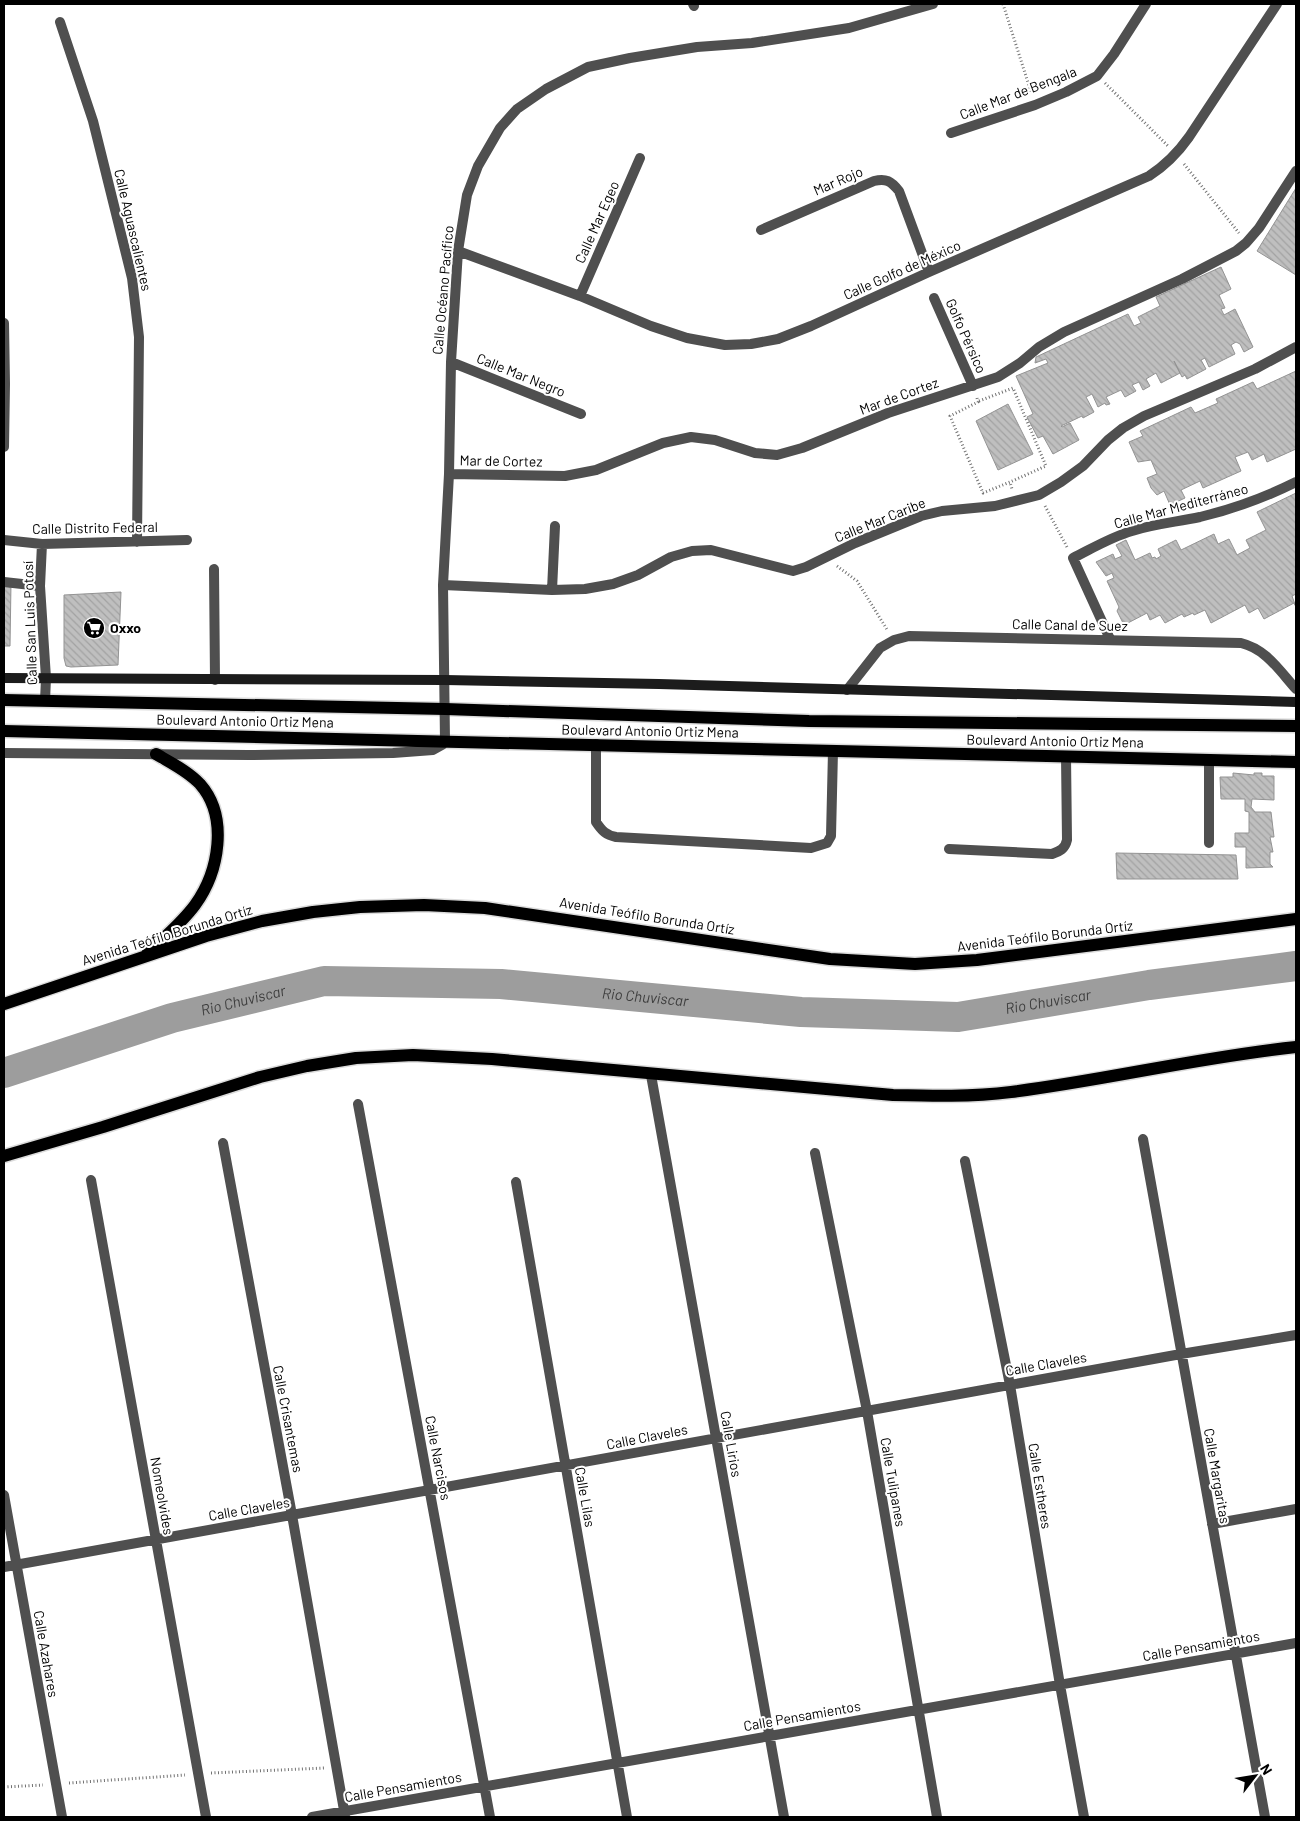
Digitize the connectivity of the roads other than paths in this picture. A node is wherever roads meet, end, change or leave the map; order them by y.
1 (933, 4) edge
2 (1146, 4) edge
3 (1277, 4) edge
4 (60, 22) dead end
5 (951, 134) dead end
6 (640, 158) dead end
7 (1296, 171) edge
8 (761, 230) dead end
9 (458, 251) junction
10 (930, 272) junction
11 (580, 296) junction
12 (934, 298) dead end
13 (4, 323) edge
14 (1296, 347) edge
15 (450, 362) junction
16 (973, 386) junction
17 (581, 414) dead end
18 (4, 447) edge
19 (450, 474) junction
20 (1296, 482) edge
21 (555, 526) dead end
22 (4, 540) edge
23 (187, 540) dead end
24 (137, 542) junction
25 (42, 544) junction
26 (214, 569) dead end
27 (4, 582) edge
28 (443, 585) junction
29 (40, 586) junction
30 (552, 590) junction
31 (1110, 639) junction
32 (4, 678) edge
33 (46, 678) junction
34 (215, 680) junction
35 (444, 680) junction
36 (848, 690) junction
37 (1296, 690) edge
38 (4, 700) edge
39 (46, 701) junction
40 (1296, 702) edge
41 (445, 709) junction
42 (1296, 726) edge
43 (4, 731) edge
44 (445, 741) junction
45 (596, 744) junction
46 (833, 751) junction
47 (4, 753) edge
48 (156, 754) junction
49 (1066, 756) junction
50 (1209, 759) junction
51 (1296, 762) edge
52 (1209, 843) dead end
53 (949, 849) dead end
54 (1296, 919) edge
55 (144, 957) junction
56 (4, 1004) edge
57 (1296, 1047) edge
58 (651, 1075) junction
59 (358, 1104) dead end
60 (1143, 1139) dead end
61 (223, 1144) dead end
62 (815, 1153) dead end
63 (4, 1156) edge
64 (966, 1160) dead end
65 (91, 1180) dead end
66 (516, 1182) dead end
67 (1296, 1335) edge
68 (1181, 1354) junction
69 (1010, 1384) junction
70 (867, 1411) junction
71 (716, 1438) junction
72 (566, 1466) junction
73 (430, 1490) junction
74 (4, 1495) edge
75 (1296, 1509) edge
76 (292, 1515) junction
77 (1212, 1524) junction
78 (155, 1539) junction
79 (16, 1564) junction
80 (4, 1566) edge
81 (1296, 1643) edge
82 (1235, 1653) junction
83 (1060, 1684) junction
84 (918, 1710) junction
85 (769, 1736) junction
86 (617, 1763) junction
87 (485, 1787) junction
88 (345, 1814) edge
89 (62, 1817) edge
90 (206, 1817) edge
91 (312, 1817) edge
92 (490, 1817) edge
93 (627, 1817) edge
94 (784, 1817) edge
95 (937, 1817) edge
96 (1084, 1817) edge
97 (1265, 1817) edge

1 - 9 street, Calle Océano Pacífico
2 - 5 street, Calle Mar de Bengala
3 - 10 street, Calle Golfo de México
4 - 24 street, Calle Aguascalientes
6 - 11 street, Calle Mar Egeo
7 - 16 street, Mar de Cortez
8 - 10 street, Mar Rojo
9 - 11 street, Calle Golfo de México
9 - 15 street, Calle Océano Pacífico
10 - 11 street, Calle Golfo de México
12 - 16 street, Golfo Pérsico
13 - 18 street
14 - 30 street, Calle Mar Caribe
15 - 17 street, Calle Mar Negro
15 - 19 street, Calle Océano Pacífico
16 - 19 street, Mar de Cortez
19 - 28 street, Calle Océano Pacífico
20 - 31 street, Calle Mar Mediterráneo
21 - 30 street
22 - 25 street, Calle Distrito Federal
23 - 24 street, Calle Distrito Federal
24 - 25 street, Calle Distrito Federal
25 - 29 street, Calle San Luis Potosí
26 - 34 street
27 - 29 street
28 - 30 street, Calle Mar Caribe
28 - 35 street, Calle Océano Pacífico
29 - 33 street, Calle San Luis Potosí
31 - 36 street, Calle Canal de Suez
31 - 37 street, Calle Canal de Suez
32 - 33 street
33 - 34 street
33 - 39 street, Calle San Luis Potosí
34 - 35 street
35 - 36 street
35 - 41 street, Calle Océano Pacífico
36 - 40 street
38 - 39 main road, Boulevard Antonio Ortiz Mena
39 - 41 main road, Boulevard Antonio Ortiz Mena
41 - 42 main road, Boulevard Antonio Ortiz Mena
41 - 44 street, Calle Océano Pacífico
43 - 44 main road, Boulevard Antonio Ortiz Mena
44 - 45 main road, Boulevard Antonio Ortiz Mena
44 - 48 street
45 - 46 main road, Boulevard Antonio Ortiz Mena
45 - 46 street
46 - 49 main road, Boulevard Antonio Ortiz Mena
47 - 48 street
48 - 55 main road
49 - 50 main road, Boulevard Antonio Ortiz Mena
49 - 53 street
50 - 51 main road, Boulevard Antonio Ortiz Mena
50 - 52 street
54 - 55 main road, Avenida Teófilo Borunda Ortíz
55 - 56 main road, Avenida Teófilo Borunda Ortíz
57 - 58 main road
58 - 63 main road
58 - 71 street, Calle Lirios
59 - 73 street, Calle Narcisos
60 - 68 street, Calle Margaritas
61 - 76 street, Calle Crisantemas
62 - 70 street, Calle Tulipanes
64 - 69 street, Calle Estheres
65 - 78 street, Nomeolvides
66 - 72 street, Calle Lilas
67 - 68 street, Calle Claveles
68 - 69 street, Calle Claveles
68 - 77 street, Calle Margaritas
69 - 70 street, Calle Claveles
69 - 83 street, Calle Estheres
70 - 71 street, Calle Claveles
70 - 84 street, Calle Tulipanes
71 - 72 street, Calle Claveles
71 - 85 street, Calle Lirios
72 - 73 street, Calle Claveles
72 - 86 street, Calle Lilas
73 - 76 street, Calle Claveles
73 - 87 street, Calle Narcisos
74 - 79 street, Calle Azahares
75 - 77 street
76 - 78 street, Calle Claveles
76 - 88 street, Calle Crisantemas
77 - 82 street, Calle Margaritas
78 - 79 street, Calle Claveles
78 - 90 street, Nomeolvides
79 - 80 street, Calle Claveles
79 - 89 street, Calle Azahares
81 - 82 street, Calle Pensamientos
82 - 83 street, Calle Pensamientos
82 - 97 street, Calle Margaritas
83 - 84 street, Calle Pensamientos
83 - 96 street, Calle Estheres
84 - 85 street, Calle Pensamientos
84 - 95 street, Calle Tulipanes
85 - 86 street, Calle Pensamientos
85 - 94 street, Calle Lirios
86 - 87 street, Calle Pensamientos
86 - 93 street, Calle Lilas
87 - 88 street, Calle Pensamientos
87 - 92 street, Calle Narcisos
88 - 91 street, Calle Pensamientos

